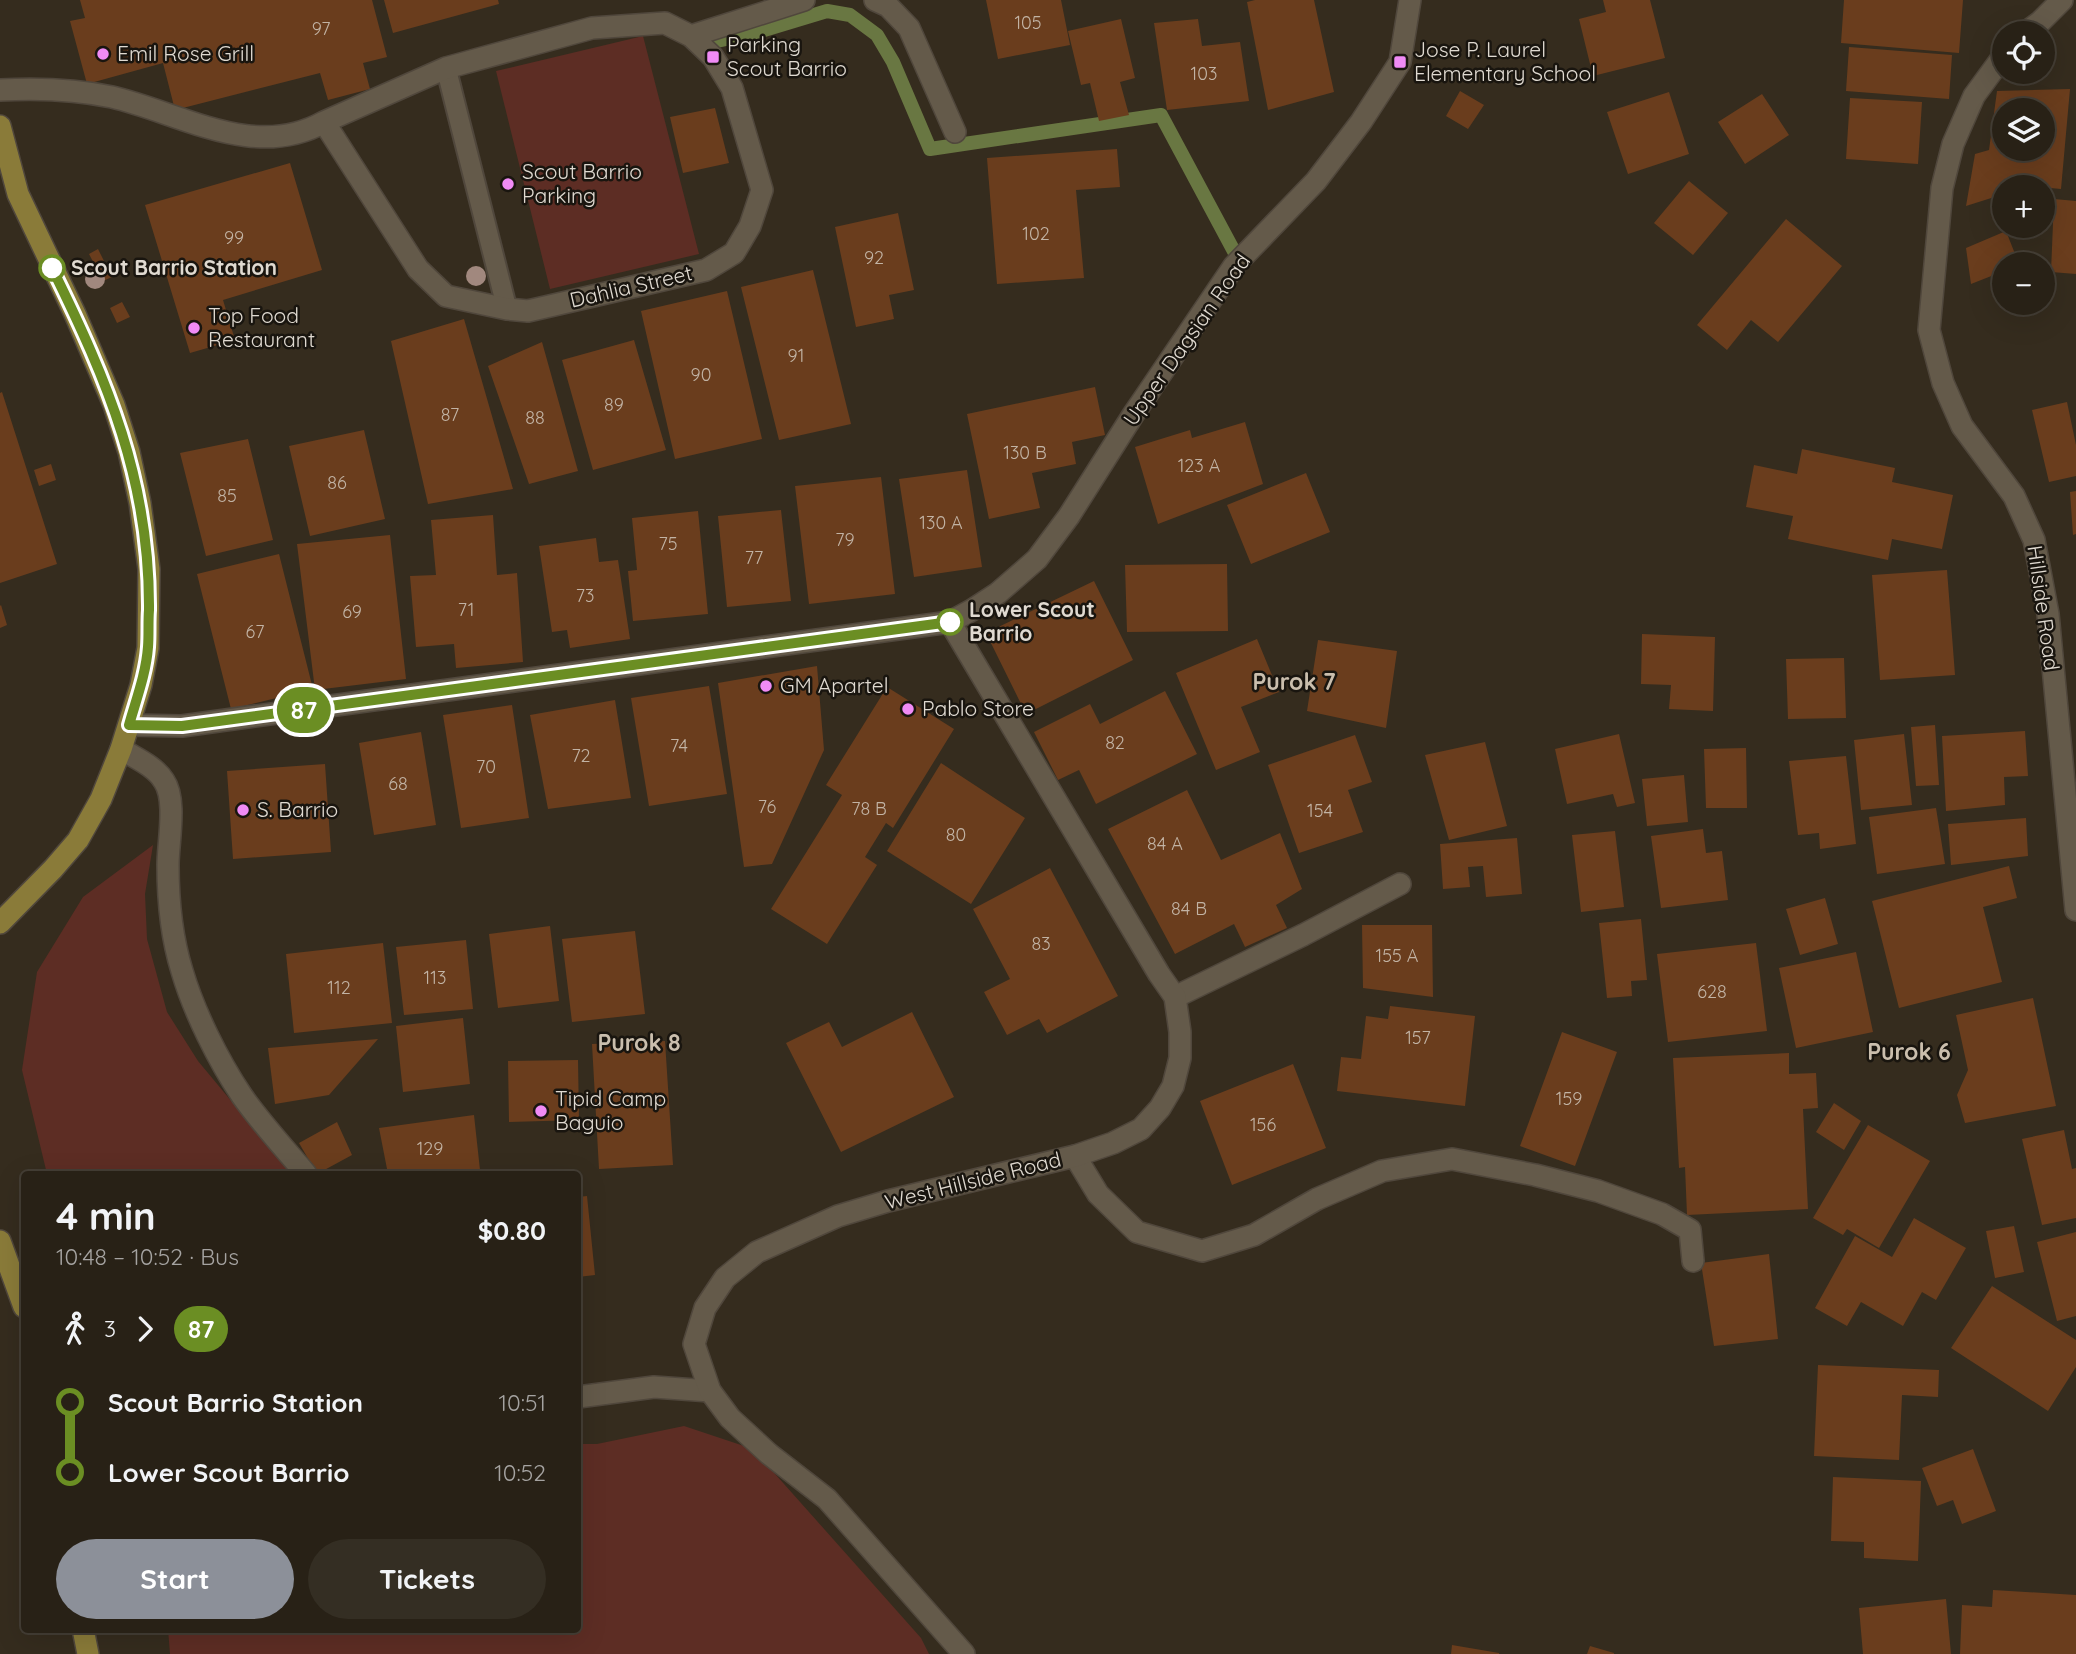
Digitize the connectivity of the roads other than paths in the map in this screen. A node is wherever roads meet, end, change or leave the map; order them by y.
1 (804, 0) edge
2 (875, 0) edge
3 (1410, 0) edge
4 (2062, 0) edge
5 (2041, 21) edge
6 (691, 36) junction
7 (446, 68) junction
8 (1992, 71) edge
9 (0, 90) edge
10 (324, 122) junction
11 (0, 126) edge
12 (955, 132) dead end
13 (9, 189) edge
14 (507, 309) junction
15 (950, 622) junction
16 (129, 725) junction
17 (121, 749) junction
18 (1400, 884) dead end
19 (2076, 910) edge
20 (0, 923) edge
21 (1175, 996) junction
22 (1075, 1157) junction
23 (304, 1171) edge
24 (0, 1241) edge
25 (1693, 1261) dead end
26 (21, 1299) edge
27 (709, 1391) junction
28 (581, 1397) edge
29 (84, 1633) edge
30 (88, 1654) edge
31 (964, 1654) edge

1 - 6 street
2 - 12 street
3 - 15 street, Upper Dagsian Road
4 - 5 street
6 - 7 street, Dahlia Street
6 - 14 street, Dahlia Street
7 - 10 street, Dahlia Street
7 - 14 lane
8 - 19 street, Hillside Road
9 - 10 street, Dahlia Street
10 - 14 street, Dahlia Street
11 - 13 main road
13 - 16 main road
15 - 16 street
15 - 21 street, West Hillside Road
16 - 17 main road
17 - 20 main road
17 - 23 street
18 - 21 street
21 - 22 street, West Hillside Road
22 - 25 street
22 - 27 street, West Hillside Road
24 - 26 main road
27 - 28 street
27 - 31 street, West Hillside Road
29 - 30 main road

